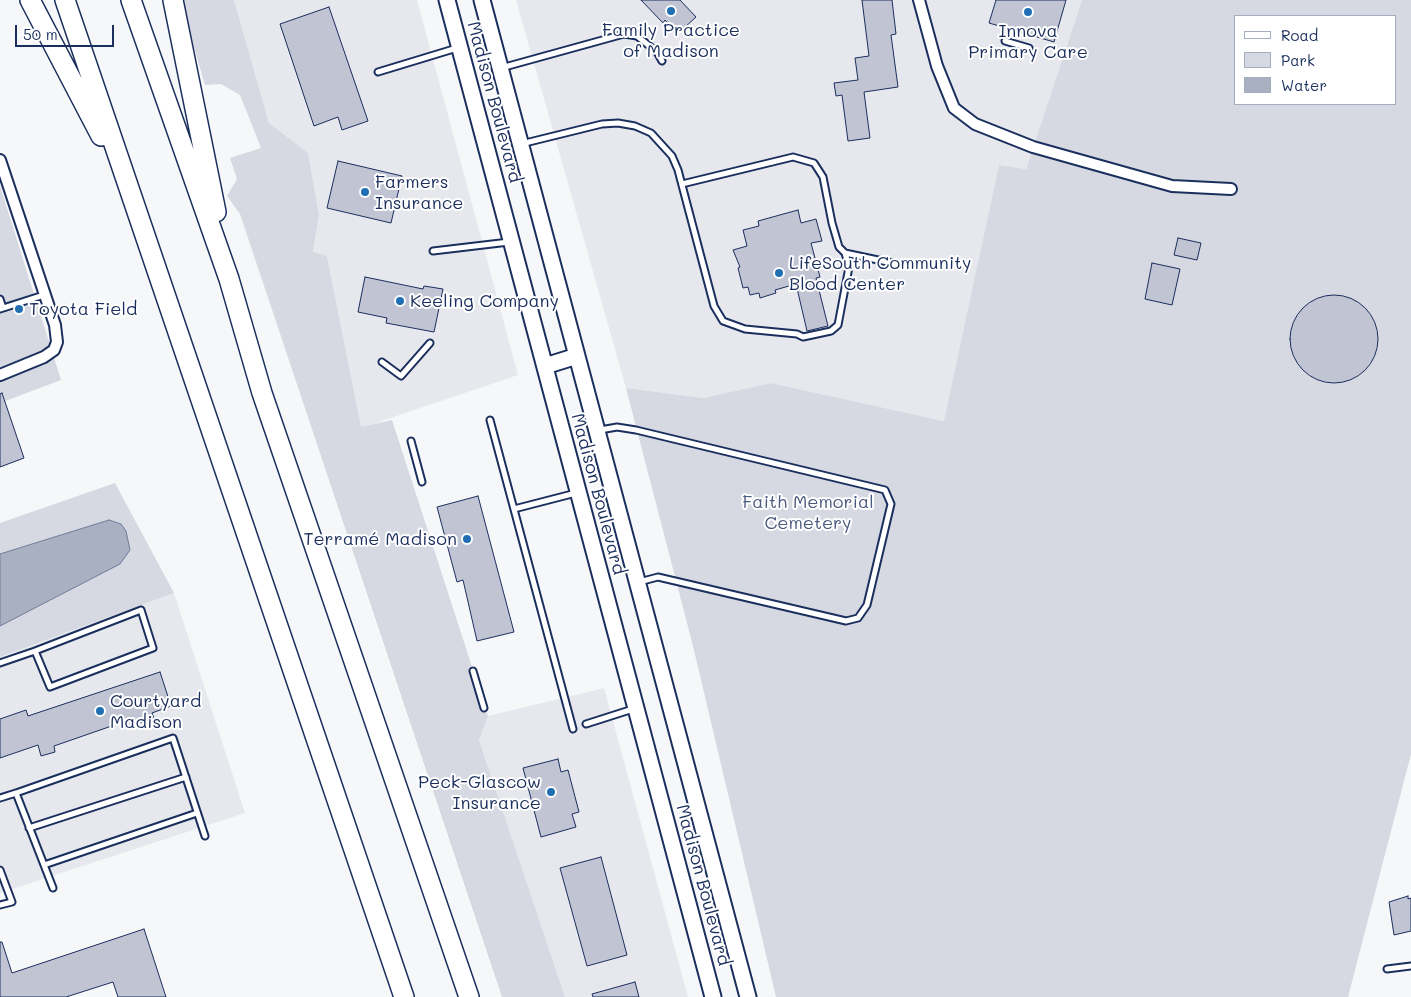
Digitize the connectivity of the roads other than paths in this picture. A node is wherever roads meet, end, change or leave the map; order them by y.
1 (30, 0) edge
2 (65, 0) edge
3 (132, 0) edge
4 (173, 0) edge
5 (447, 0) edge
6 (482, 0) edge
7 (919, 0) edge
8 (1005, 41) dead end
9 (460, 47) junction
10 (1028, 48) dead end
11 (662, 61) dead end
12 (500, 68) junction
13 (378, 72) dead end
14 (521, 144) junction
15 (0, 160) edge
16 (682, 184) junction
17 (1231, 189) dead end
18 (130, 191) junction
19 (512, 242) junction
20 (433, 251) dead end
21 (845, 253) junction
22 (897, 264) dead end
23 (229, 279) junction
24 (44, 295) junction
25 (0, 299) edge
26 (2, 308) edge
27 (430, 343) dead end
28 (577, 356) junction
29 (382, 362) dead end
30 (545, 366) junction
31 (0, 375) edge
32 (490, 420) dead end
33 (597, 430) junction
34 (412, 441) dead end
35 (422, 482) dead end
36 (579, 492) junction
37 (514, 508) junction
38 (638, 582) junction
39 (35, 651) junction
40 (0, 663) edge
41 (473, 671) dead end
42 (484, 708) dead end
43 (636, 708) junction
44 (586, 724) dead end
45 (573, 730) dead end
46 (186, 776) junction
47 (16, 794) junction
48 (0, 798) edge
49 (198, 813) junction
50 (29, 828) junction
51 (205, 836) dead end
52 (44, 865) junction
53 (0, 870) edge
54 (53, 888) dead end
55 (0, 905) edge
56 (1411, 966) edge
57 (1387, 969) dead end
58 (404, 997) edge
59 (469, 997) edge
60 (713, 997) edge
61 (748, 997) edge

1 - 18 highway
2 - 18 highway
3 - 23 highway
4 - 23 highway
5 - 9 main road, Madison Boulevard
6 - 12 main road, Madison Boulevard
7 - 17 street
8 - 10 lane
9 - 13 lane
9 - 19 main road, Madison Boulevard
11 - 12 lane
12 - 14 main road, Madison Boulevard
14 - 16 lane
14 - 28 main road, Madison Boulevard
15 - 24 street
16 - 21 lane
16 - 21 lane
18 - 58 highway
19 - 20 lane
19 - 30 main road, Madison Boulevard
21 - 22 lane
23 - 59 highway
24 - 26 lane
24 - 31 street
25 - 26 lane
27 - 29 lane
28 - 30 main road
28 - 33 main road, Madison Boulevard
30 - 36 main road, Madison Boulevard
32 - 37 lane
33 - 38 main road, Madison Boulevard
33 - 38 lane
34 - 35 lane
36 - 37 lane
36 - 43 main road, Madison Boulevard
37 - 45 lane
38 - 61 main road, Madison Boulevard
39 - 39 lane
39 - 40 lane
41 - 42 lane
43 - 44 lane
43 - 60 main road, Madison Boulevard
46 - 47 lane
46 - 49 lane
46 - 50 lane
47 - 48 lane
47 - 50 lane
49 - 51 lane
49 - 52 lane
50 - 52 lane
52 - 54 lane
53 - 55 lane
56 - 57 lane

